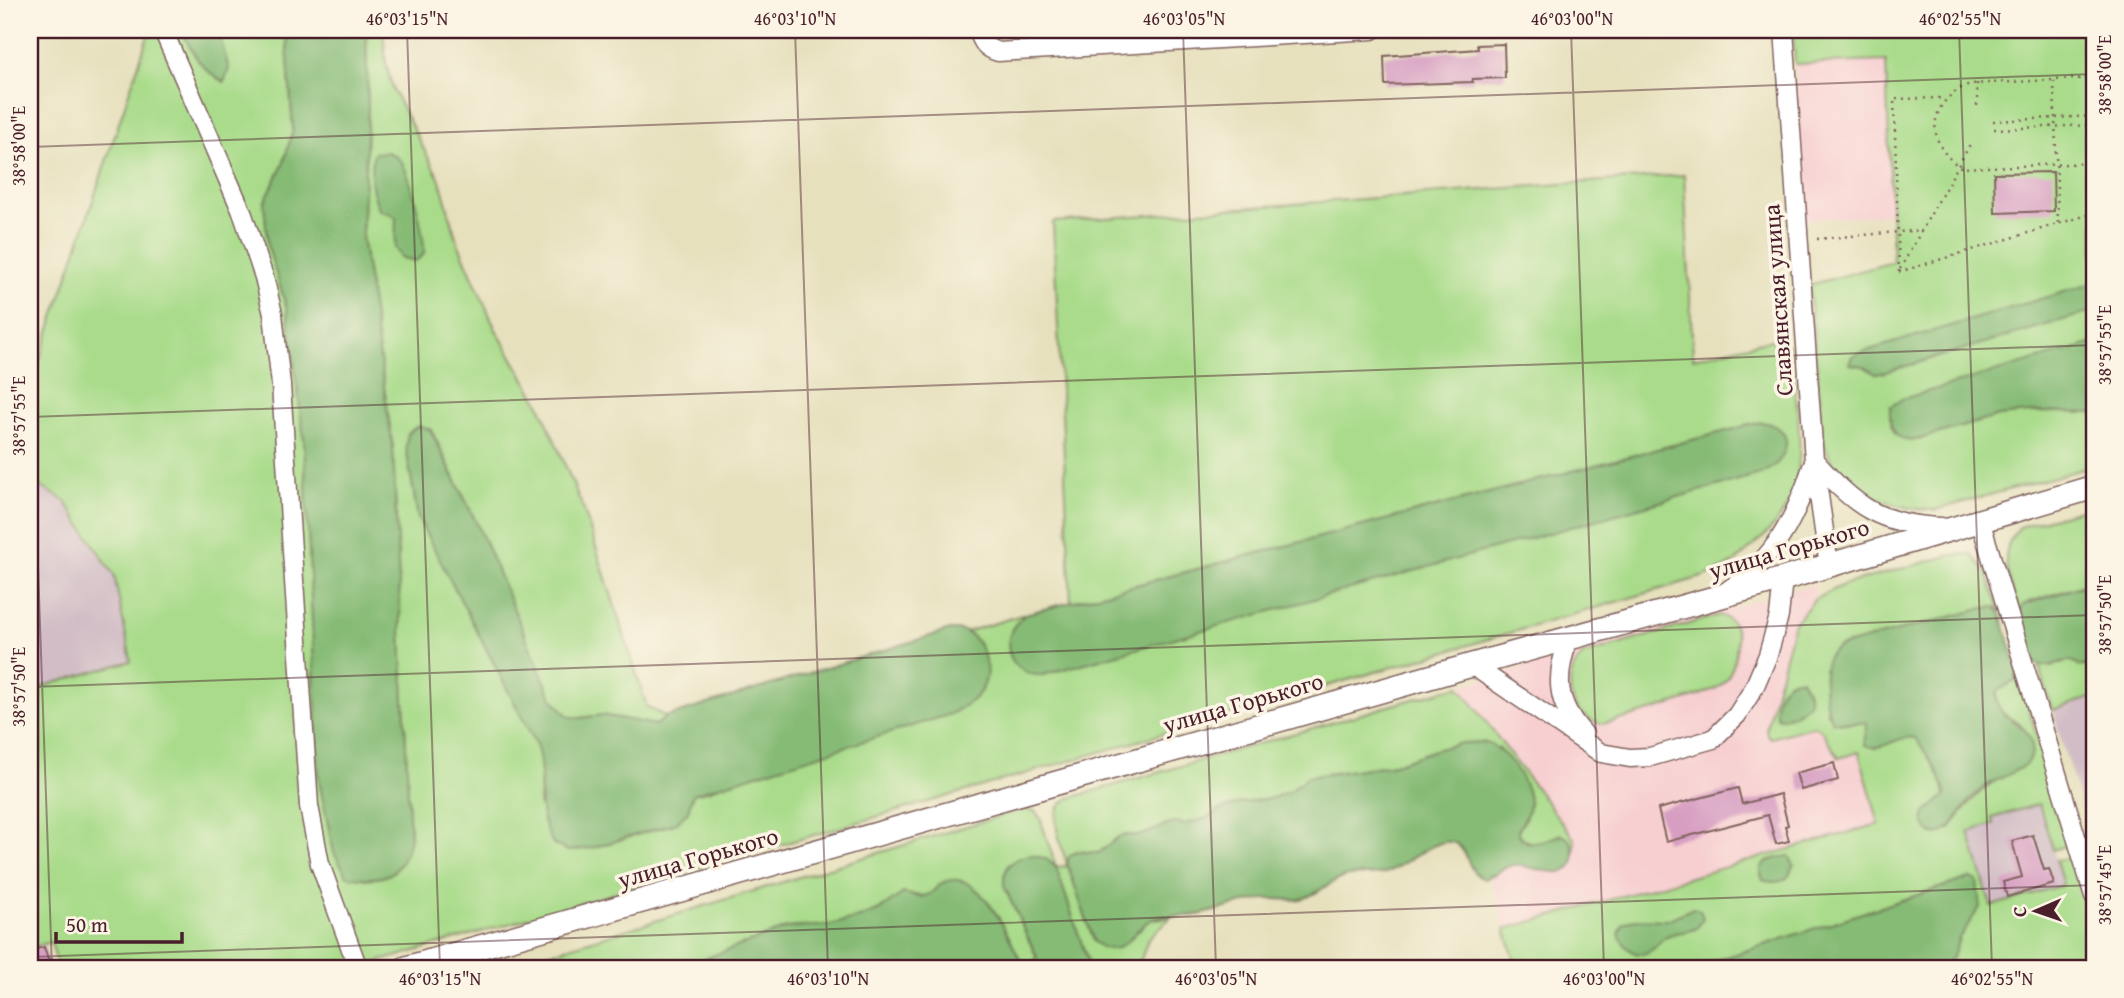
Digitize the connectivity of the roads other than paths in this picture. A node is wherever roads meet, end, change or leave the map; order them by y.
1 (163, 30) edge
2 (978, 30) edge
3 (1373, 30) edge
4 (1784, 30) edge
5 (1814, 460) junction
6 (2094, 487) edge
7 (1980, 520) junction
8 (1953, 528) junction
9 (1829, 566) junction
10 (1783, 579) junction
11 (1718, 597) junction
12 (1569, 638) junction
13 (1472, 665) junction
14 (1601, 753) junction
15 (2094, 897) edge
16 (358, 968) edge
17 (407, 968) edge

1 - 16 street
2 - 3 street
4 - 5 street, Славянская улица
5 - 8 street
5 - 9 street, Славянская улица
5 - 11 street
6 - 7 main road, улица Горького
7 - 8 main road, улица Горького
7 - 15 street
8 - 9 main road, улица Горького
9 - 10 main road, улица Горького
10 - 11 main road, улица Горького
10 - 14 street
11 - 12 main road, улица Горького
12 - 13 main road, улица Горького
12 - 14 street
13 - 14 street
13 - 17 main road, улица Горького

